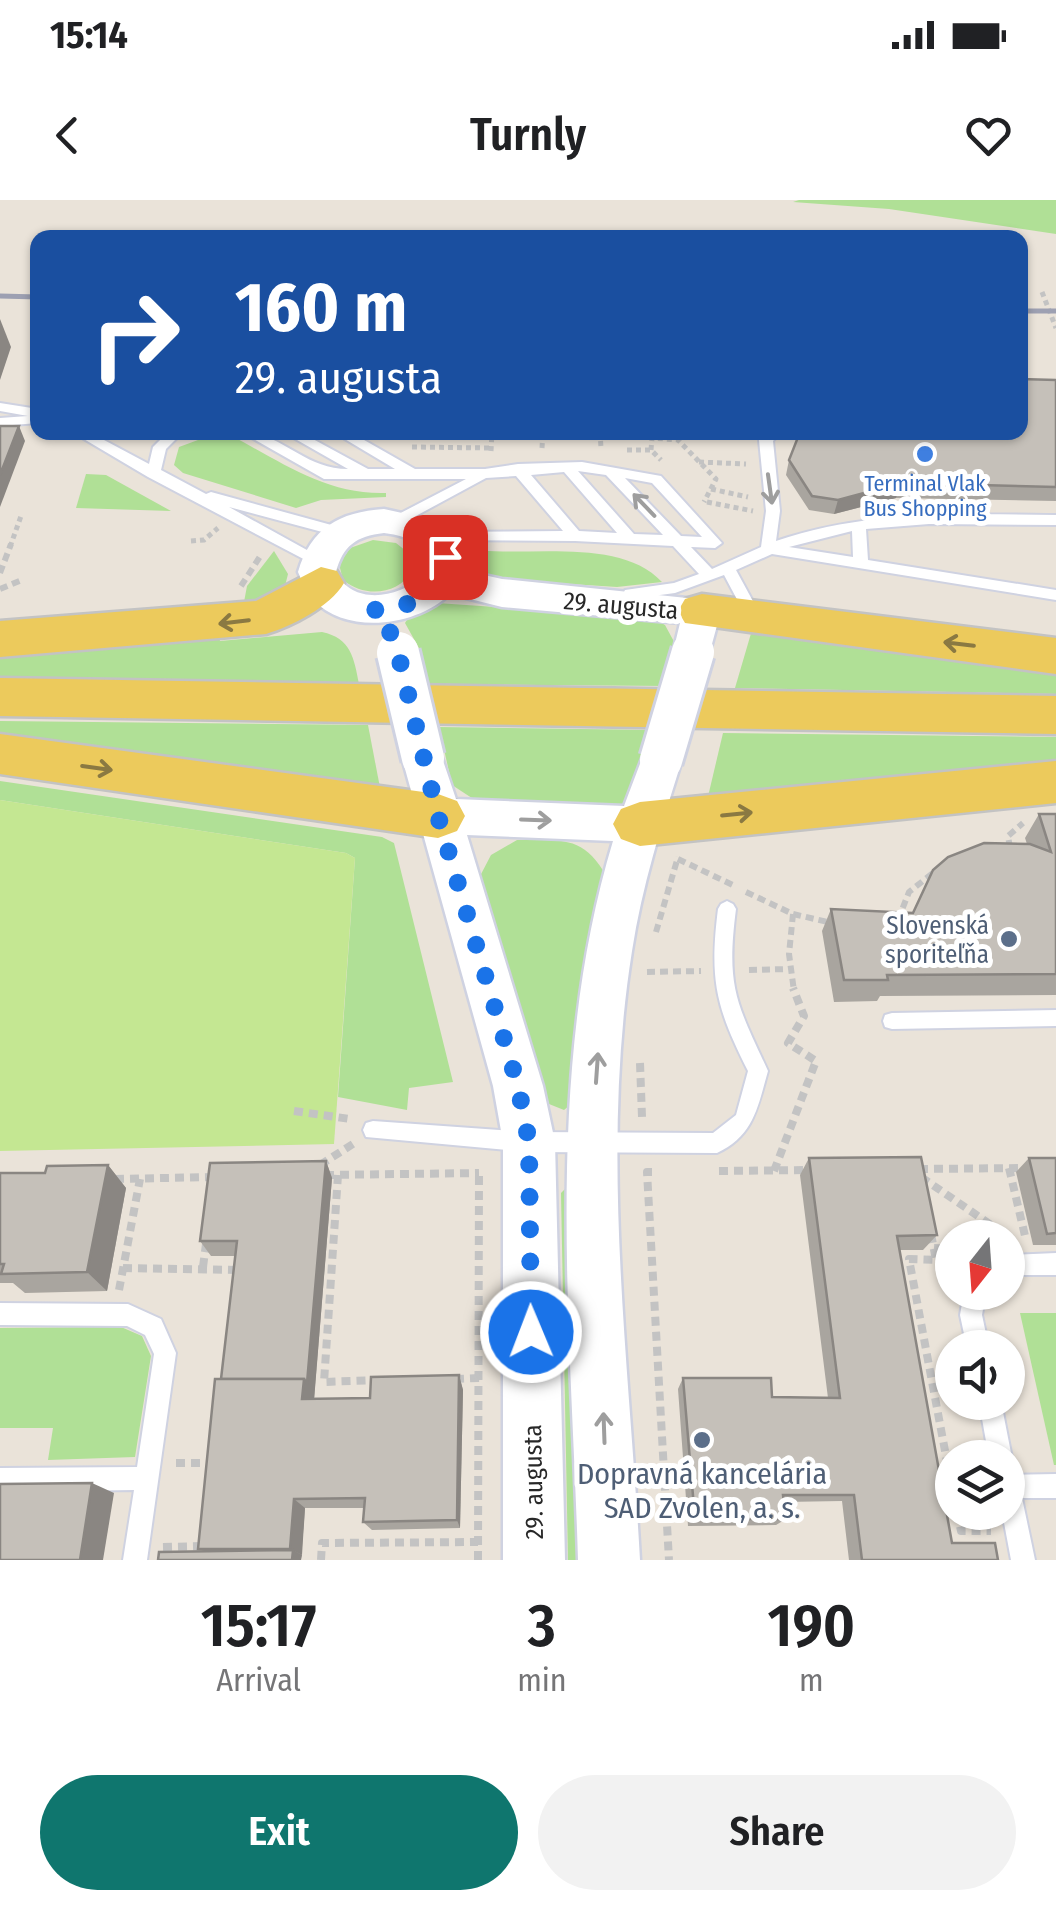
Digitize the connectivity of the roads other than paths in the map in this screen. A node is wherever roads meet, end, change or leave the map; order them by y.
1 (0, 406) edge
2 (30, 414) edge
3 (30, 417) edge
4 (0, 422) edge
5 (92, 440) edge
6 (168, 440) edge
7 (262, 440) edge
8 (304, 440) edge
9 (353, 440) edge
10 (766, 440) edge
11 (567, 467) junction
12 (518, 470) junction
13 (609, 470) junction
14 (153, 474) junction
15 (368, 474) junction
16 (415, 474) junction
17 (485, 474) junction
18 (178, 488) junction
19 (1056, 520) edge
20 (396, 521) junction
21 (858, 524) junction
22 (574, 536) junction
23 (433, 537) junction
24 (629, 538) junction
25 (678, 541) junction
26 (715, 543) junction
27 (768, 549) junction
28 (327, 558) junction
29 (861, 565) junction
30 (726, 566) junction
31 (441, 580) junction
32 (1056, 595) edge
33 (372, 610) junction
34 (701, 613) junction
35 (753, 616) junction
36 (0, 639) edge
37 (1056, 656) edge
38 (0, 697) edge
39 (1056, 715) edge
40 (0, 754) edge
41 (1048, 802) edge
42 (438, 816) junction
43 (660, 836) junction
44 (727, 909) dead end
45 (1056, 1018) edge
46 (892, 1020) dead end
47 (374, 1130) road end
48 (529, 1142) junction
49 (595, 1142) junction
50 (1025, 1264) edge
51 (1056, 1264) edge
52 (0, 1314) edge
53 (148, 1470) junction
54 (0, 1480) edge
55 (1025, 1486) edge
56 (1056, 1486) edge
57 (1017, 1530) edge
58 (136, 1554) edge
59 (534, 1560) edge
60 (609, 1560) edge
61 (1023, 1560) edge

1 - 2 lane
3 - 4 lane
5 - 14 lane
6 - 14 lane
7 - 15 lane
8 - 15 lane
9 - 16 lane
10 -> 27 lane
11 - 12 lane
11 - 13 lane
11 - 24 lane
12 - 17 lane
12 - 22 lane
25 -> 13 lane
13 - 26 lane
14 - 18 lane
15 - 16 lane
16 - 17 lane
17 - 20 lane
18 - 28 lane
18 - 28 lane
19 - 21 lane
20 - 23 street
20 - 28 street
21 - 27 lane
21 - 29 lane
22 - 23 lane
22 - 24 lane
23 - 31 street
24 - 25 lane
25 - 26 lane
25 - 34 lane
26 - 34 lane
27 - 29 lane
27 - 30 lane
28 - 33 street
28 -> 36 main road
29 - 32 lane
30 - 34 lane
30 - 35 lane
31 - 33 street
31 - 34 street, 29. augusta
33 - 42 street, 29. augusta, bridge
34 - 35 main road
34 - 43 street, 29. augusta, bridge
37 -> 35 main road
38 - 39 main road
40 -> 42 main road
43 -> 41 main road
42 -> 43 street
42 - 48 street, 29. augusta
49 -> 43 street, 29. augusta
44 - 49 lane
45 - 46 lane
47 - 48 lane
48 - 49 lane
48 - 59 street, 29. augusta
60 -> 49 street, 29. augusta
50 - 51 lane
52 - 53 lane
53 - 54 lane
53 - 58 lane
55 - 56 lane
57 - 61 lane

